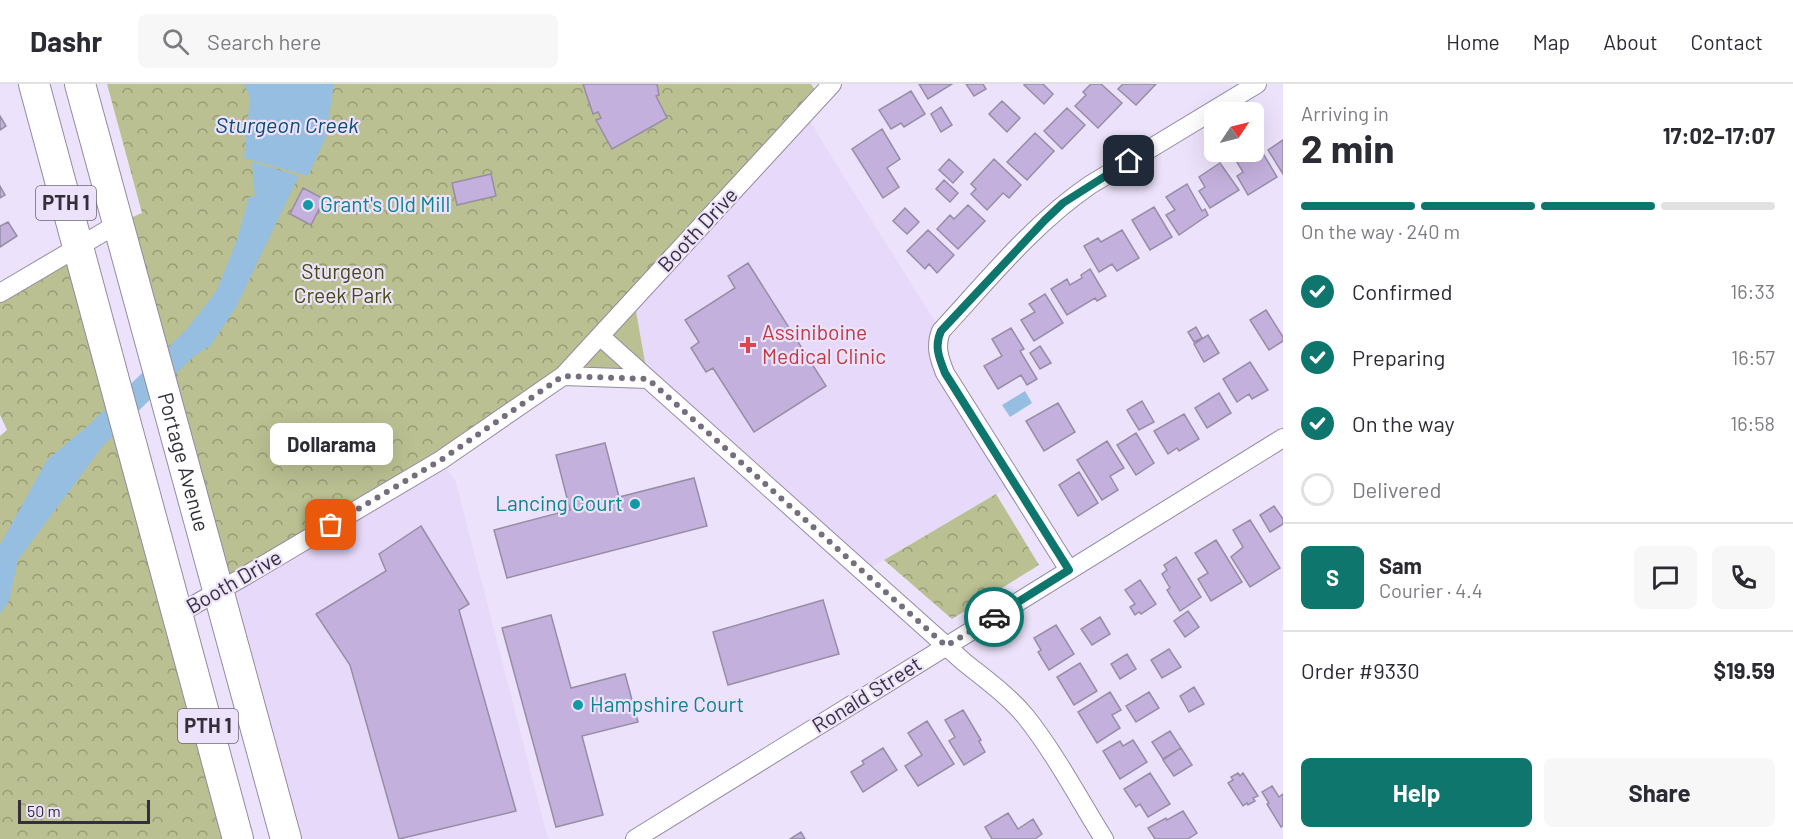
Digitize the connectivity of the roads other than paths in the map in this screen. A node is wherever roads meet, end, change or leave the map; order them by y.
1 (34, 84) edge
2 (80, 84) edge
3 (832, 84) edge
4 (1257, 84) edge
5 (119, 223) junction
6 (78, 248) junction
7 (0, 293) edge
8 (600, 336) junction
9 (563, 376) junction
10 (648, 379) junction
11 (1283, 438) edge
12 (1069, 570) junction
13 (218, 591) junction
14 (178, 614) junction
15 (946, 646) junction
16 (238, 839) edge
17 (286, 839) edge
18 (635, 839) edge
19 (1104, 839) edge

1 - 6 highway, PTH 1
2 - 5 highway, Portage Avenue / PTH 1
3 - 8 street, Booth Drive
4 - 12 street
5 - 6 street
5 - 13 highway, Portage Avenue / PTH 1
6 - 7 street
6 - 14 highway, PTH 1
8 - 9 street, Booth Drive
8 - 10 street
9 - 10 street
9 - 13 street, Booth Drive
10 - 15 street
11 - 12 street, Ronald Street
12 - 15 street, Ronald Street
13 - 14 street, Booth Drive
13 - 17 highway, Portage Avenue / PTH 1
14 - 16 highway, PTH 1
15 - 18 street, Ronald Street
15 - 19 street

